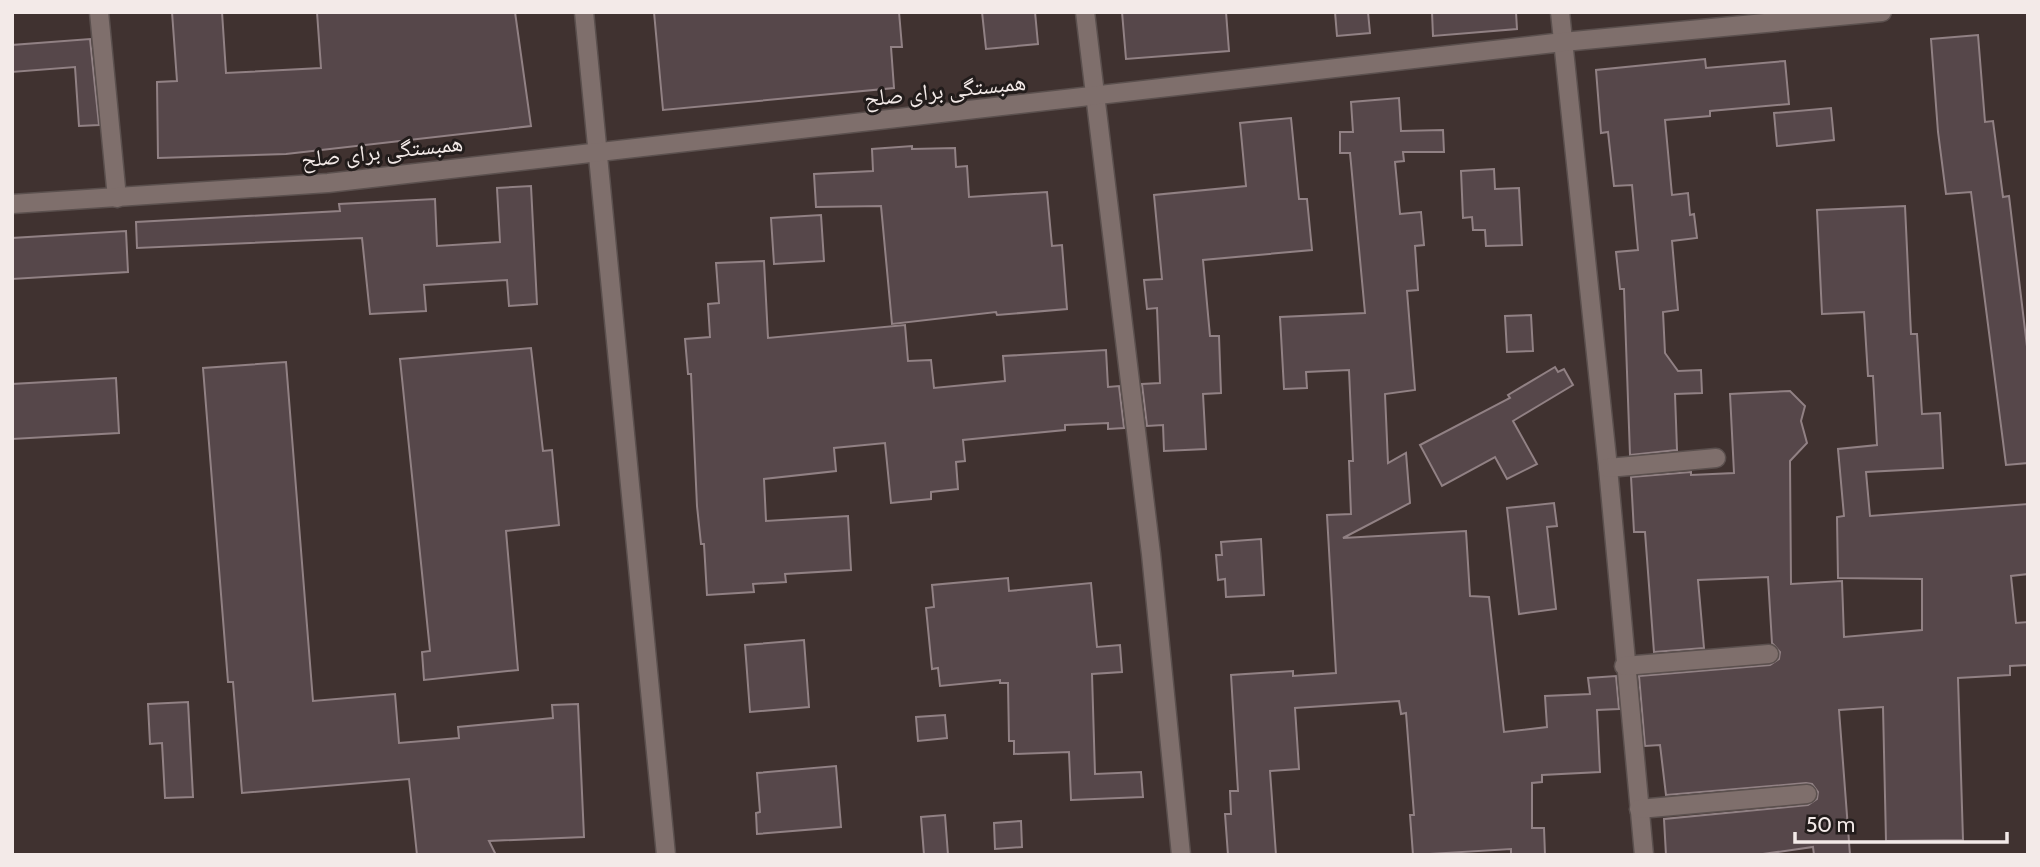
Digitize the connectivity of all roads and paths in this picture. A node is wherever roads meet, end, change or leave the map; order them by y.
1 (99, 12) edge
2 (584, 12) edge
3 (1086, 12) edge
4 (1560, 12) edge
5 (1882, 12) edge
6 (1563, 43) junction
7 (1094, 98) junction
8 (599, 153) junction
9 (117, 198) junction
10 (12, 204) edge
11 (1716, 458) dead end
12 (1608, 468) junction
13 (1769, 654) dead end
14 (1624, 666) junction
15 (1807, 794) dead end
16 (1639, 809) junction
17 (666, 855) edge
18 (1181, 855) edge
19 (1644, 855) edge

1 - 9 street
2 - 8 street
3 - 7 street
4 - 6 street
5 - 6 street, همبستگی برای صلح
6 - 7 street, همبستگی برای صلح
6 - 12 street
7 - 8 street, همبستگی برای صلح
7 - 18 street
8 - 9 street, همبستگی برای صلح
8 - 17 street
9 - 10 street, همبستگی برای صلح
11 - 12 street
12 - 14 street
13 - 14 street
14 - 16 street
15 - 16 street
16 - 19 street

